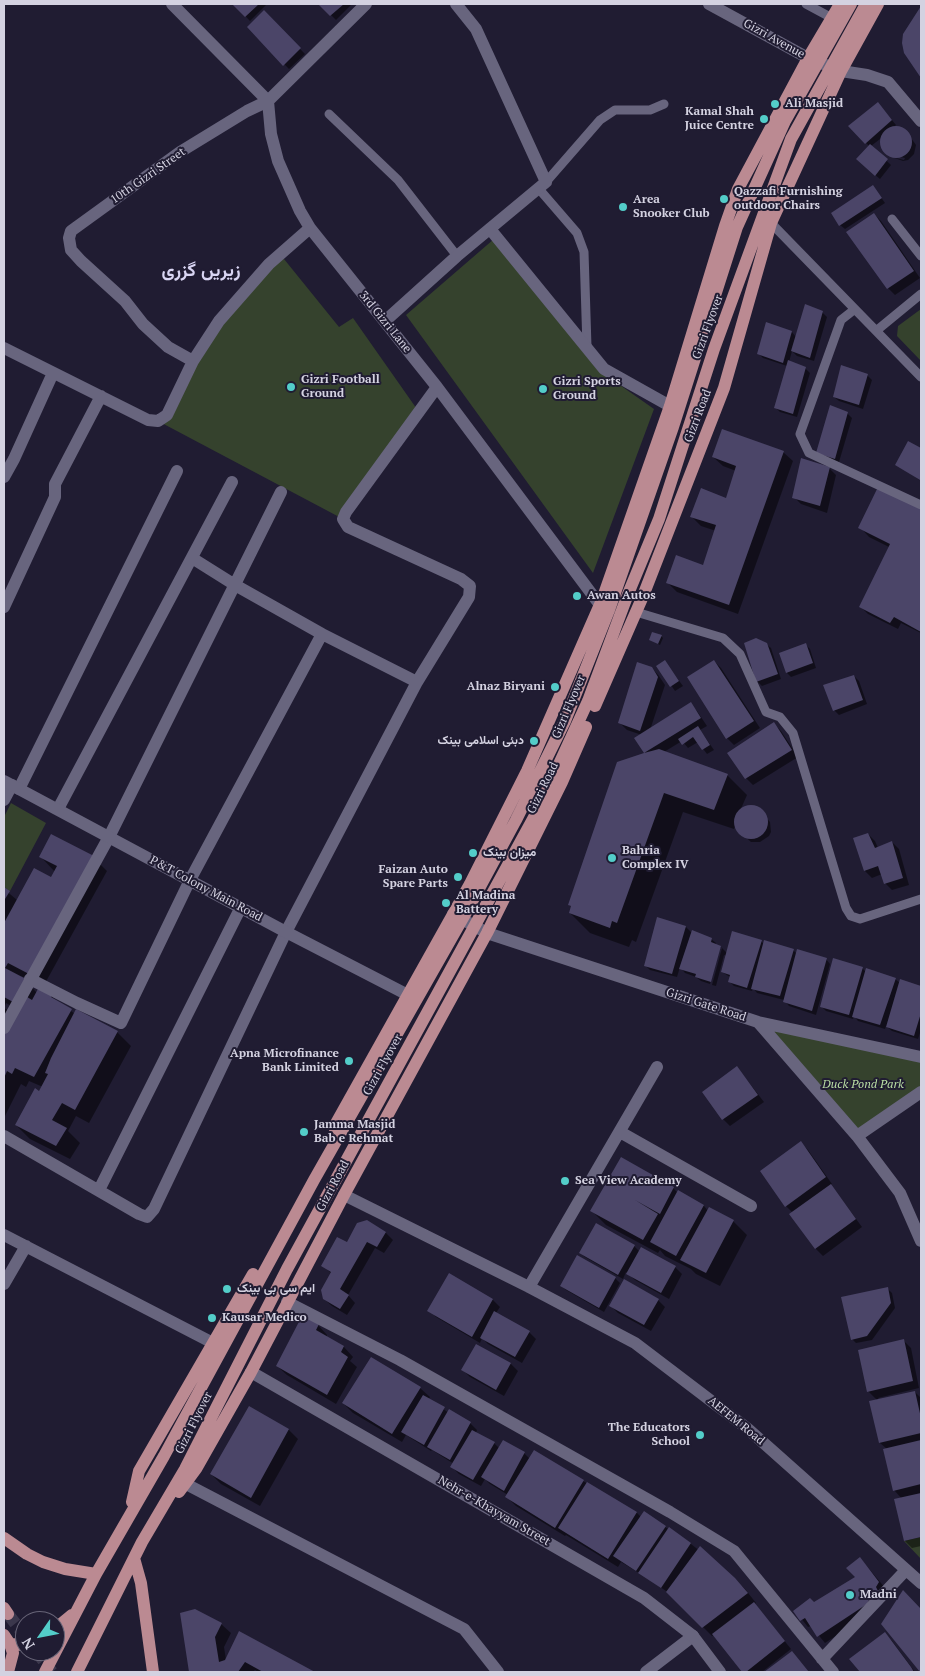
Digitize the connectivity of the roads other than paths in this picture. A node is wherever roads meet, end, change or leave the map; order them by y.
1 (172, 4) edge
2 (366, 4) edge
3 (456, 4) edge
4 (709, 4) edge
5 (806, 4) edge
6 (840, 4) edge
7 (851, 4) edge
8 (866, 4) edge
9 (878, 4) edge
10 (832, 18) junction
11 (808, 58) junction
12 (841, 71) junction
13 (268, 101) junction
14 (664, 104) dead end
15 (329, 114) dead end
16 (921, 121) edge
17 (542, 186) junction
18 (892, 219) dead end
19 (771, 223) junction
20 (310, 228) junction
21 (490, 229) junction
22 (457, 256) junction
23 (921, 256) edge
24 (921, 294) edge
25 (855, 309) junction
26 (385, 320) junction
27 (876, 331) junction
28 (4, 348) edge
29 (587, 348) junction
30 (193, 361) junction
31 (53, 373) junction
32 (921, 377) edge
33 (437, 387) junction
34 (101, 396) junction
35 (670, 406) junction
36 (9, 456) edge
37 (177, 471) dead end
38 (4, 477) edge
39 (232, 482) dead end
40 (281, 492) dead end
41 (921, 505) edge
42 (192, 558) junction
43 (235, 585) junction
44 (600, 605) junction
45 (4, 606) edge
46 (636, 612) junction
47 (630, 627) junction
48 (322, 634) junction
49 (417, 682) junction
50 (11, 785) edge
51 (4, 800) edge
52 (58, 809) junction
53 (109, 837) junction
54 (190, 880) junction
55 (921, 899) edge
56 (241, 907) junction
57 (453, 914) junction
58 (286, 932) junction
59 (487, 933) junction
60 (30, 979) junction
61 (408, 995) junction
62 (758, 1022) junction
63 (4, 1028) edge
64 (921, 1057) edge
65 (656, 1067) dead end
66 (921, 1092) edge
67 (620, 1132) junction
68 (4, 1136) edge
69 (857, 1136) junction
70 (99, 1190) junction
71 (344, 1195) junction
72 (751, 1206) dead end
73 (4, 1235) edge
74 (921, 1241) edge
75 (26, 1246) junction
76 (4, 1284) edge
77 (529, 1287) junction
78 (286, 1302) junction
79 (213, 1343) junction
80 (251, 1372) junction
81 (186, 1484) junction
82 (129, 1515) junction
83 (4, 1538) edge
84 (142, 1542) junction
85 (134, 1558) junction
86 (906, 1570) junction
87 (96, 1574) junction
88 (921, 1584) edge
89 (78, 1610) junction
90 (65, 1621) edge
91 (693, 1636) junction
92 (7, 1639) edge
93 (822, 1658) junction
94 (8, 1672) edge
95 (46, 1672) edge
96 (77, 1672) edge
97 (153, 1672) edge
98 (498, 1672) edge
99 (646, 1672) edge
100 (720, 1672) edge
101 (833, 1672) edge

1 - 13 street
2 - 13 street, 10th Gizri Street
3 - 17 street
4 - 11 street, Gizri Avenue
5 - 10 lane
6 - 10 main road, Gizri Road
7 - 82 main road, Gizri Flyover
8 - 84 main road, Gizri Flyover
9 - 12 main road, Gizri Road
10 - 11 main road, Gizri Road
11 - 12 street, Gizri Avenue
11 - 35 main road, Gizri Road
12 - 16 street, Gizri Avenue
12 - 19 main road, Gizri Road
13 - 20 street, 3rd Gizri Lane
13 - 30 street, 10th Gizri Street
14 - 17 lane
15 - 22 lane
17 - 21 street
17 - 29 lane
18 - 23 lane
19 - 25 lane
19 - 46 main road, Gizri Road
20 - 26 street, 3rd Gizri Lane
20 - 30 street
21 - 22 street
21 - 29 street
22 - 26 street
24 - 27 lane
25 - 27 lane
25 - 41 lane
26 - 33 street, 3rd Gizri Lane
27 - 32 lane
28 - 31 street
29 - 35 street
30 - 34 street
31 - 34 street
31 - 36 street
33 - 44 street, 3rd Gizri Lane
33 - 49 street
34 - 45 street
35 - 44 main road, Gizri Road
36 - 38 street
37 - 50 street
39 - 42 street
40 - 43 street
42 - 43 street
42 - 52 street
43 - 48 street
43 - 53 street
44 - 47 street, 3rd Gizri Lane
44 - 57 main road, Gizri Road
46 - 47 main road, Gizri Road
46 - 55 lane
47 - 59 main road, Gizri Road
48 - 49 street
48 - 54 street
49 - 58 street
50 - 51 street
50 - 52 street, P&T Colony Main Road
52 - 53 street, P&T Colony Main Road
53 - 54 street, P&T Colony Main Road
53 - 60 street
54 - 56 street, P&T Colony Main Road
54 - 60 street
56 - 58 street, P&T Colony Main Road
56 - 70 street
57 - 59 street, Gizri Gate Road
57 - 61 main road, Gizri Road
58 - 61 street, P&T Colony Main Road
58 - 70 street
59 - 62 street, Gizri Gate Road
59 - 71 main road, Gizri Road
60 - 63 street
61 - 79 main road, Gizri Road
62 - 64 street
62 - 69 street, Gizri Gate Road
65 - 67 street
66 - 69 street
67 - 72 street
67 - 77 street
68 - 70 street
69 - 74 street, Gizri Gate Road
71 - 77 street, AEFEM Road
71 - 78 main road, Gizri Road
73 - 75 street
75 - 76 street
75 - 79 street
77 - 86 street, AEFEM Road
78 - 80 main road, Gizri Road
78 - 93 street
79 - 82 main road, Gizri Road
80 - 81 main road, Gizri Road
80 - 91 street, Nehr-e-Khayyam Street
81 - 84 main road, Gizri Road
81 - 98 street
82 - 87 main road
83 - 87 main road
84 - 85 main road
85 - 96 main road
85 - 97 main road
86 - 88 street, AEFEM Road
86 - 93 street
87 - 89 main road
89 - 90 main road
89 - 95 main road
91 - 99 street
91 - 100 street, Nehr-e-Khayyam Street
92 - 94 main road
93 - 101 street

